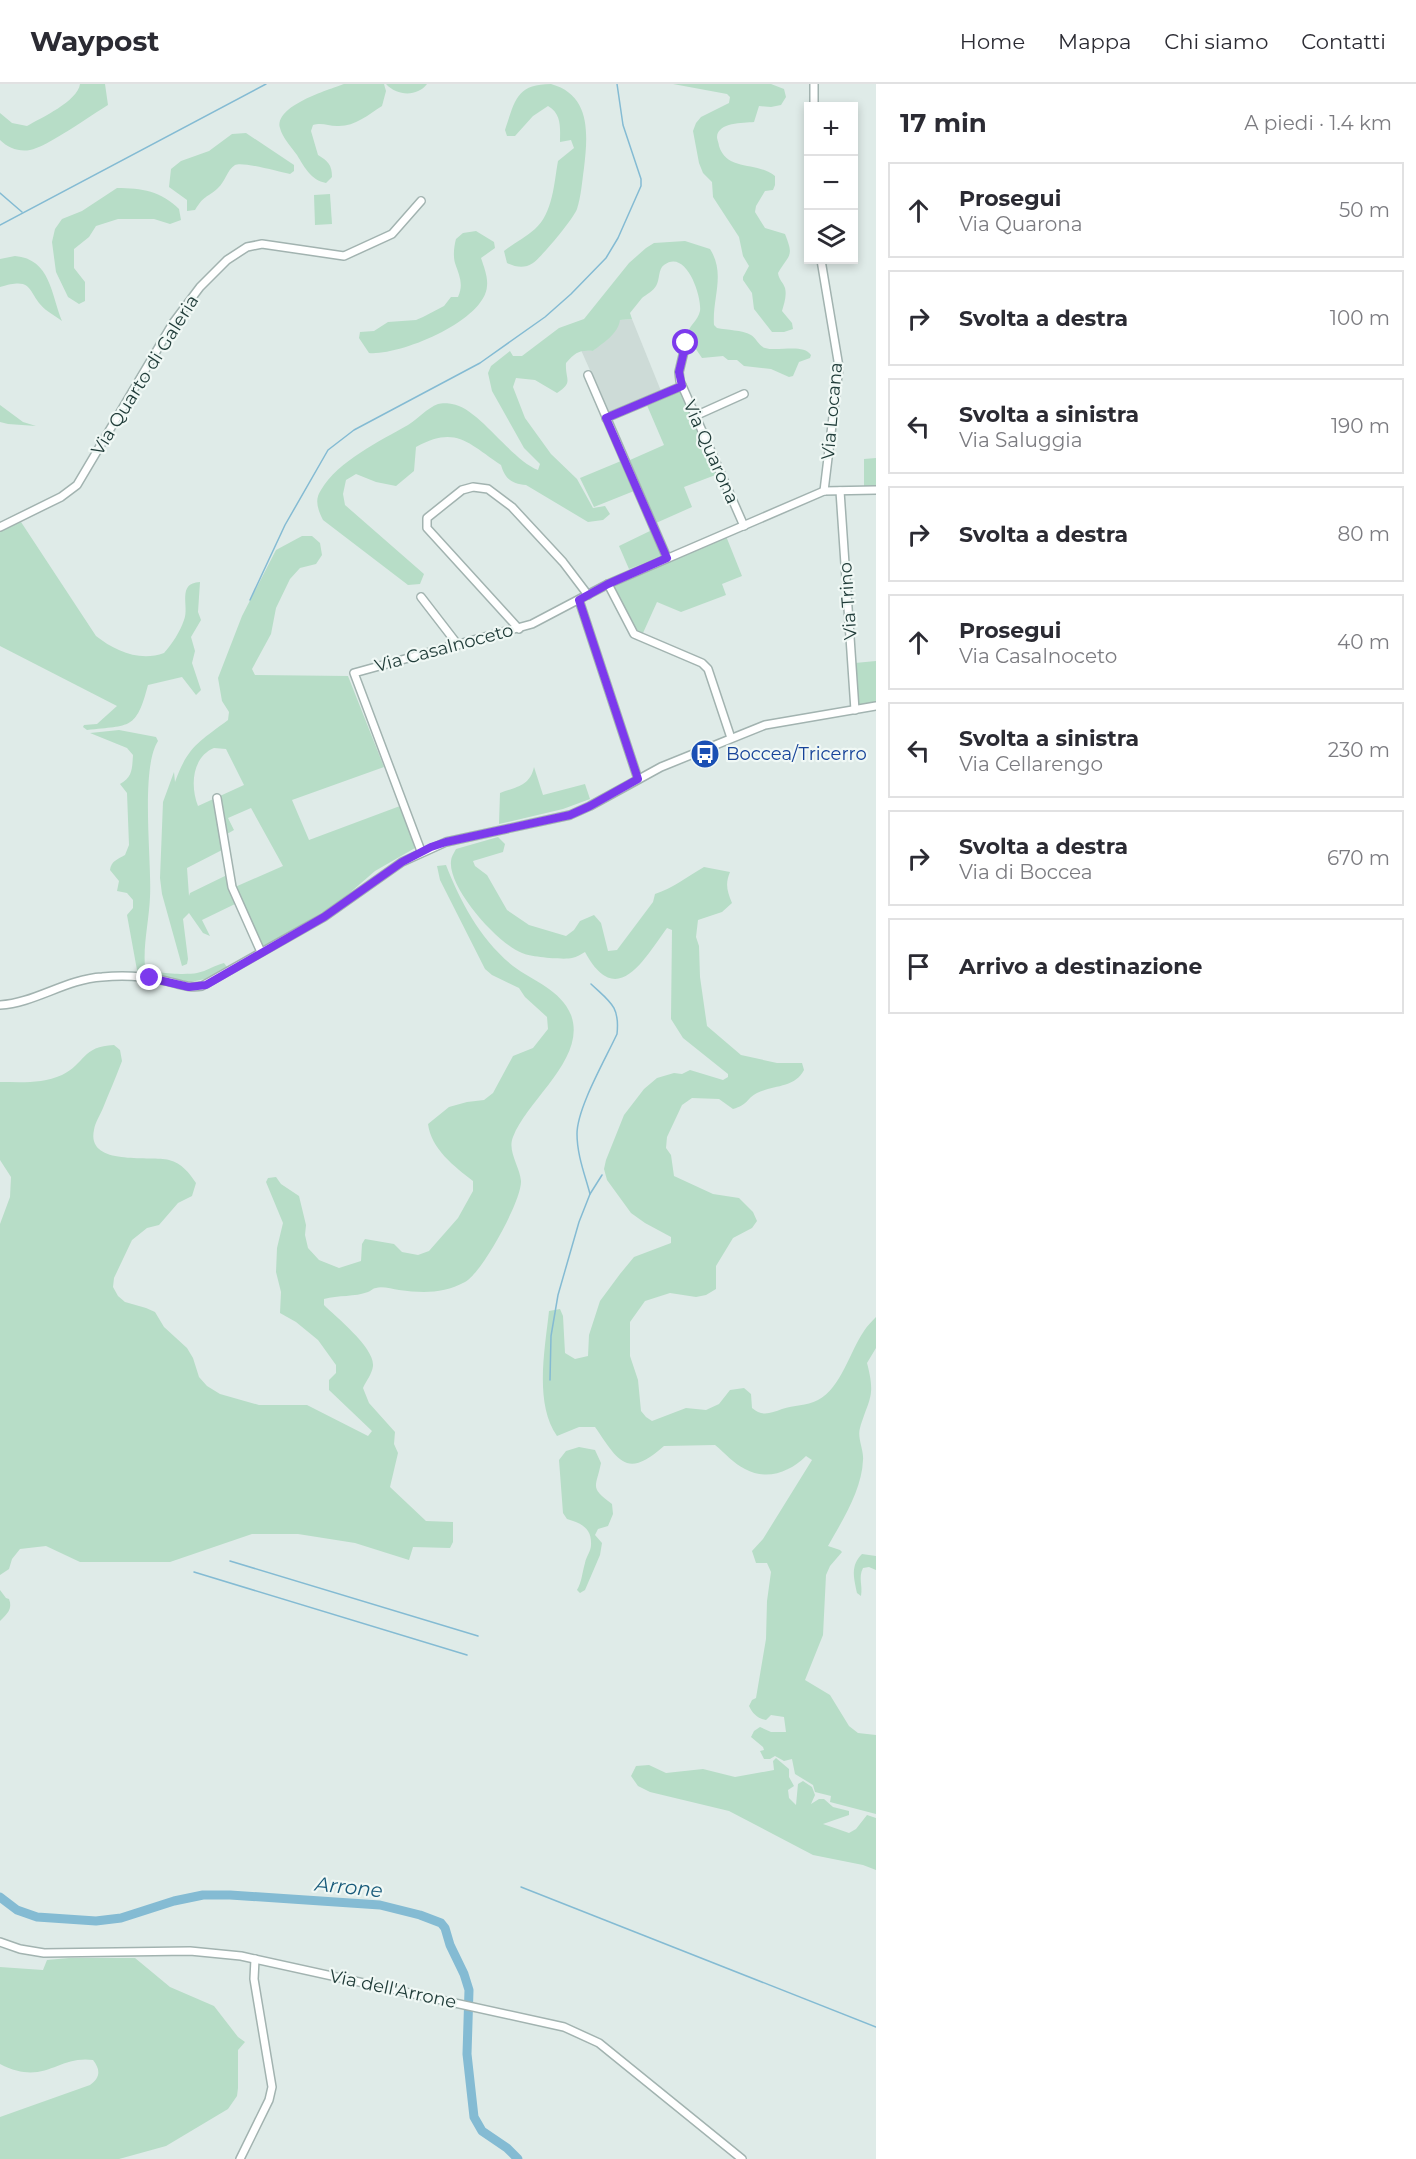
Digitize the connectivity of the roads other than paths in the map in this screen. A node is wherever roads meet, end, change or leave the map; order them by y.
1 (814, 84) edge
2 (814, 102) edge
3 (421, 201) dead end
4 (822, 264) edge
5 (686, 343) dead end
6 (588, 375) dead end
7 (682, 386) junction
8 (744, 394) dead end
9 (695, 416) junction
10 (606, 418) junction
11 (876, 490) edge
12 (824, 491) junction
13 (840, 491) junction
14 (744, 526) junction
15 (0, 527) edge
16 (667, 558) junction
17 (608, 584) junction
18 (588, 595) junction
19 (421, 597) dead end
20 (579, 600) junction
21 (519, 629) junction
22 (458, 645) junction
23 (876, 706) edge
24 (855, 710) junction
25 (731, 738) junction
26 (638, 779) junction
27 (217, 798) dead end
28 (421, 852) junction
29 (261, 952) junction
30 (0, 1005) edge
31 (0, 1942) edge
32 (255, 1959) junction
33 (240, 2159) edge
34 (742, 2159) edge

1 - 2 street
3 - 15 street, Via Quarto di Galeria
4 - 12 street, Via Locana
5 - 7 street, Via Quarona
6 - 10 street
7 - 9 street, Via Quarona
7 - 10 street
8 - 9 street
9 - 14 street, Via Quarona
10 - 16 street
11 - 13 street
12 - 13 street
12 - 14 street, Via Casalnoceto
13 - 24 street, Via Trino
14 - 16 street, Via Casalnoceto
16 - 17 street, Via Casalnoceto
17 - 18 street, Via Casalnoceto
17 - 25 street
18 - 20 street, Via Casalnoceto
18 - 21 street
19 - 22 street
20 - 21 street, Via Casalnoceto
20 - 26 street
21 - 22 street, Via Casalnoceto
22 - 28 street, Via Casalnoceto
23 - 24 street
24 - 25 street
25 - 26 street
26 - 28 street
27 - 29 street
28 - 29 street
29 - 30 street
31 - 32 street, Via dell'Arrone
32 - 33 street
32 - 34 street, Via dell'Arrone

